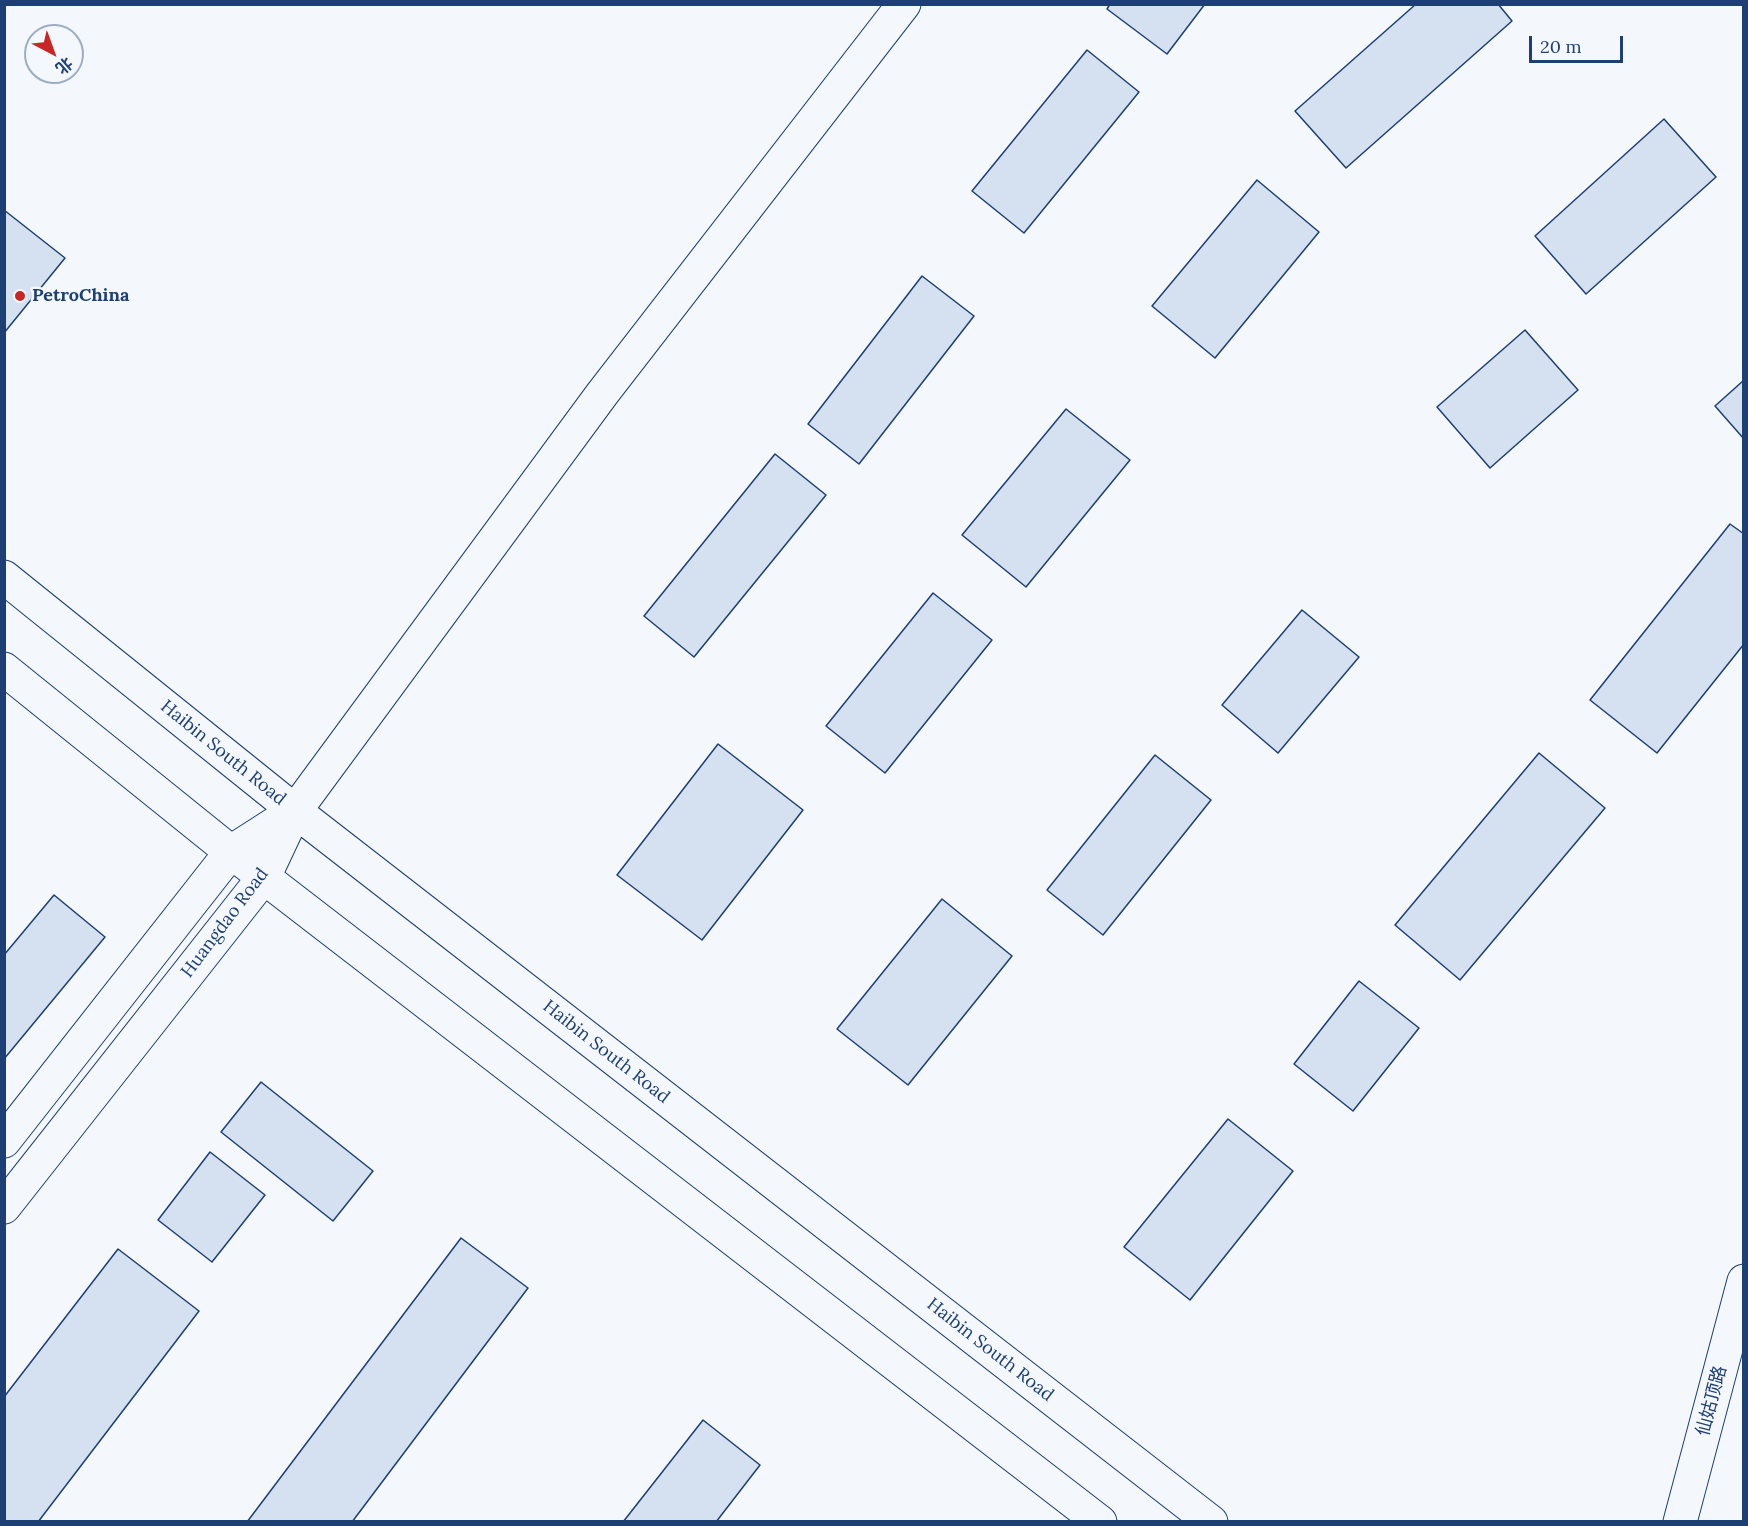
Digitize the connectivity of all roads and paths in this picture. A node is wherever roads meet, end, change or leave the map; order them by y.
1 (904, 4) edge
2 (4, 577) edge
3 (4, 669) edge
4 (295, 811) junction
5 (231, 852) junction
6 (264, 877) junction
7 (4, 1141) edge
8 (4, 1207) edge
9 (1743, 1281) edge
10 (1100, 1521) edge
11 (1211, 1521) edge
12 (1680, 1521) edge

1 - 4 main road
2 - 4 main road, Haibin South Road
3 - 5 main road
4 - 5 main road, Huangdao Road
4 - 6 main road, Huangdao Road
4 - 11 main road, Haibin South Road
5 - 6 main road
5 - 7 main road, Huangdao Road
6 - 8 main road, Huangdao Road
6 - 10 main road
9 - 12 main road, 仙姑顶路

